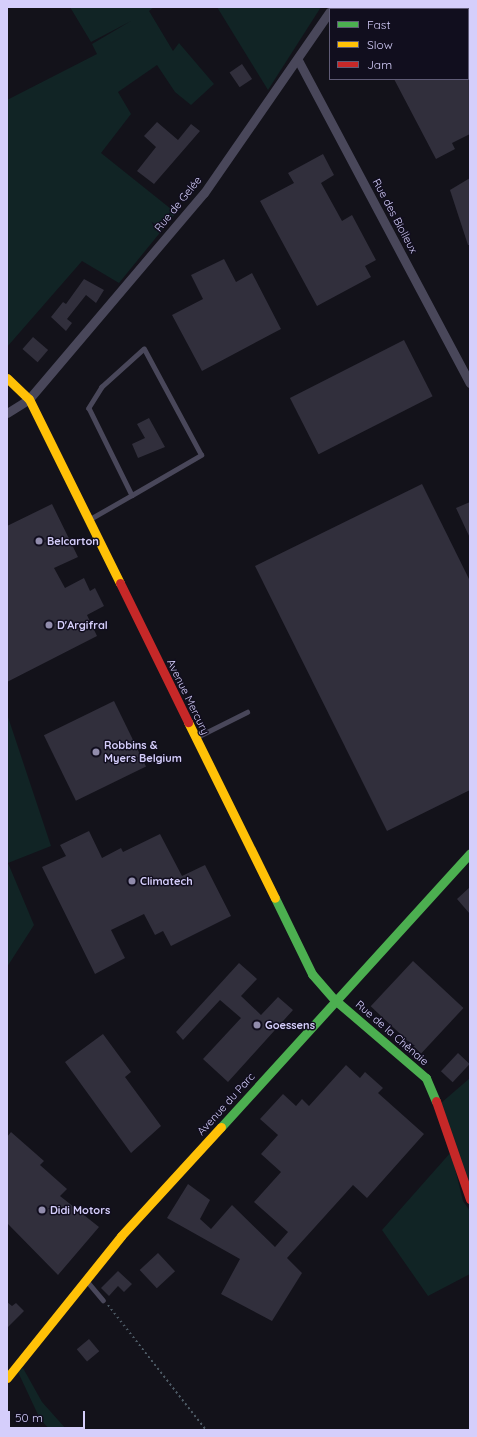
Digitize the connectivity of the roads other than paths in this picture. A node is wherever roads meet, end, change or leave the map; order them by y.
1 (329, 12) edge
2 (298, 60) junction
3 (7, 378) edge
4 (470, 383) edge
5 (29, 399) junction
6 (7, 413) edge
7 (132, 495) junction
8 (89, 520) junction
9 (247, 712) dead end
10 (195, 738) junction
11 (470, 853) edge
12 (335, 1000) junction
13 (470, 1199) edge
14 (84, 1279) junction
15 (103, 1300) road end
16 (7, 1378) edge

1 - 2 street, Rue de Gelée
2 - 4 street, Rue des Biolleux
2 - 5 street, Rue de Gelée
3 - 5 street, Avenue Mercury
5 - 6 street, Rue de Gelée
5 - 8 street, Avenue Mercury
7 - 7 lane
7 - 8 lane
8 - 10 street, Avenue Mercury
9 - 10 lane
10 - 12 street, Avenue Mercury
11 - 12 street, Avenue du Parc
12 - 13 street, Rue de la Chênaie
12 - 14 street, Avenue du Parc
14 - 15 lane
14 - 16 street, Avenue du Parc

